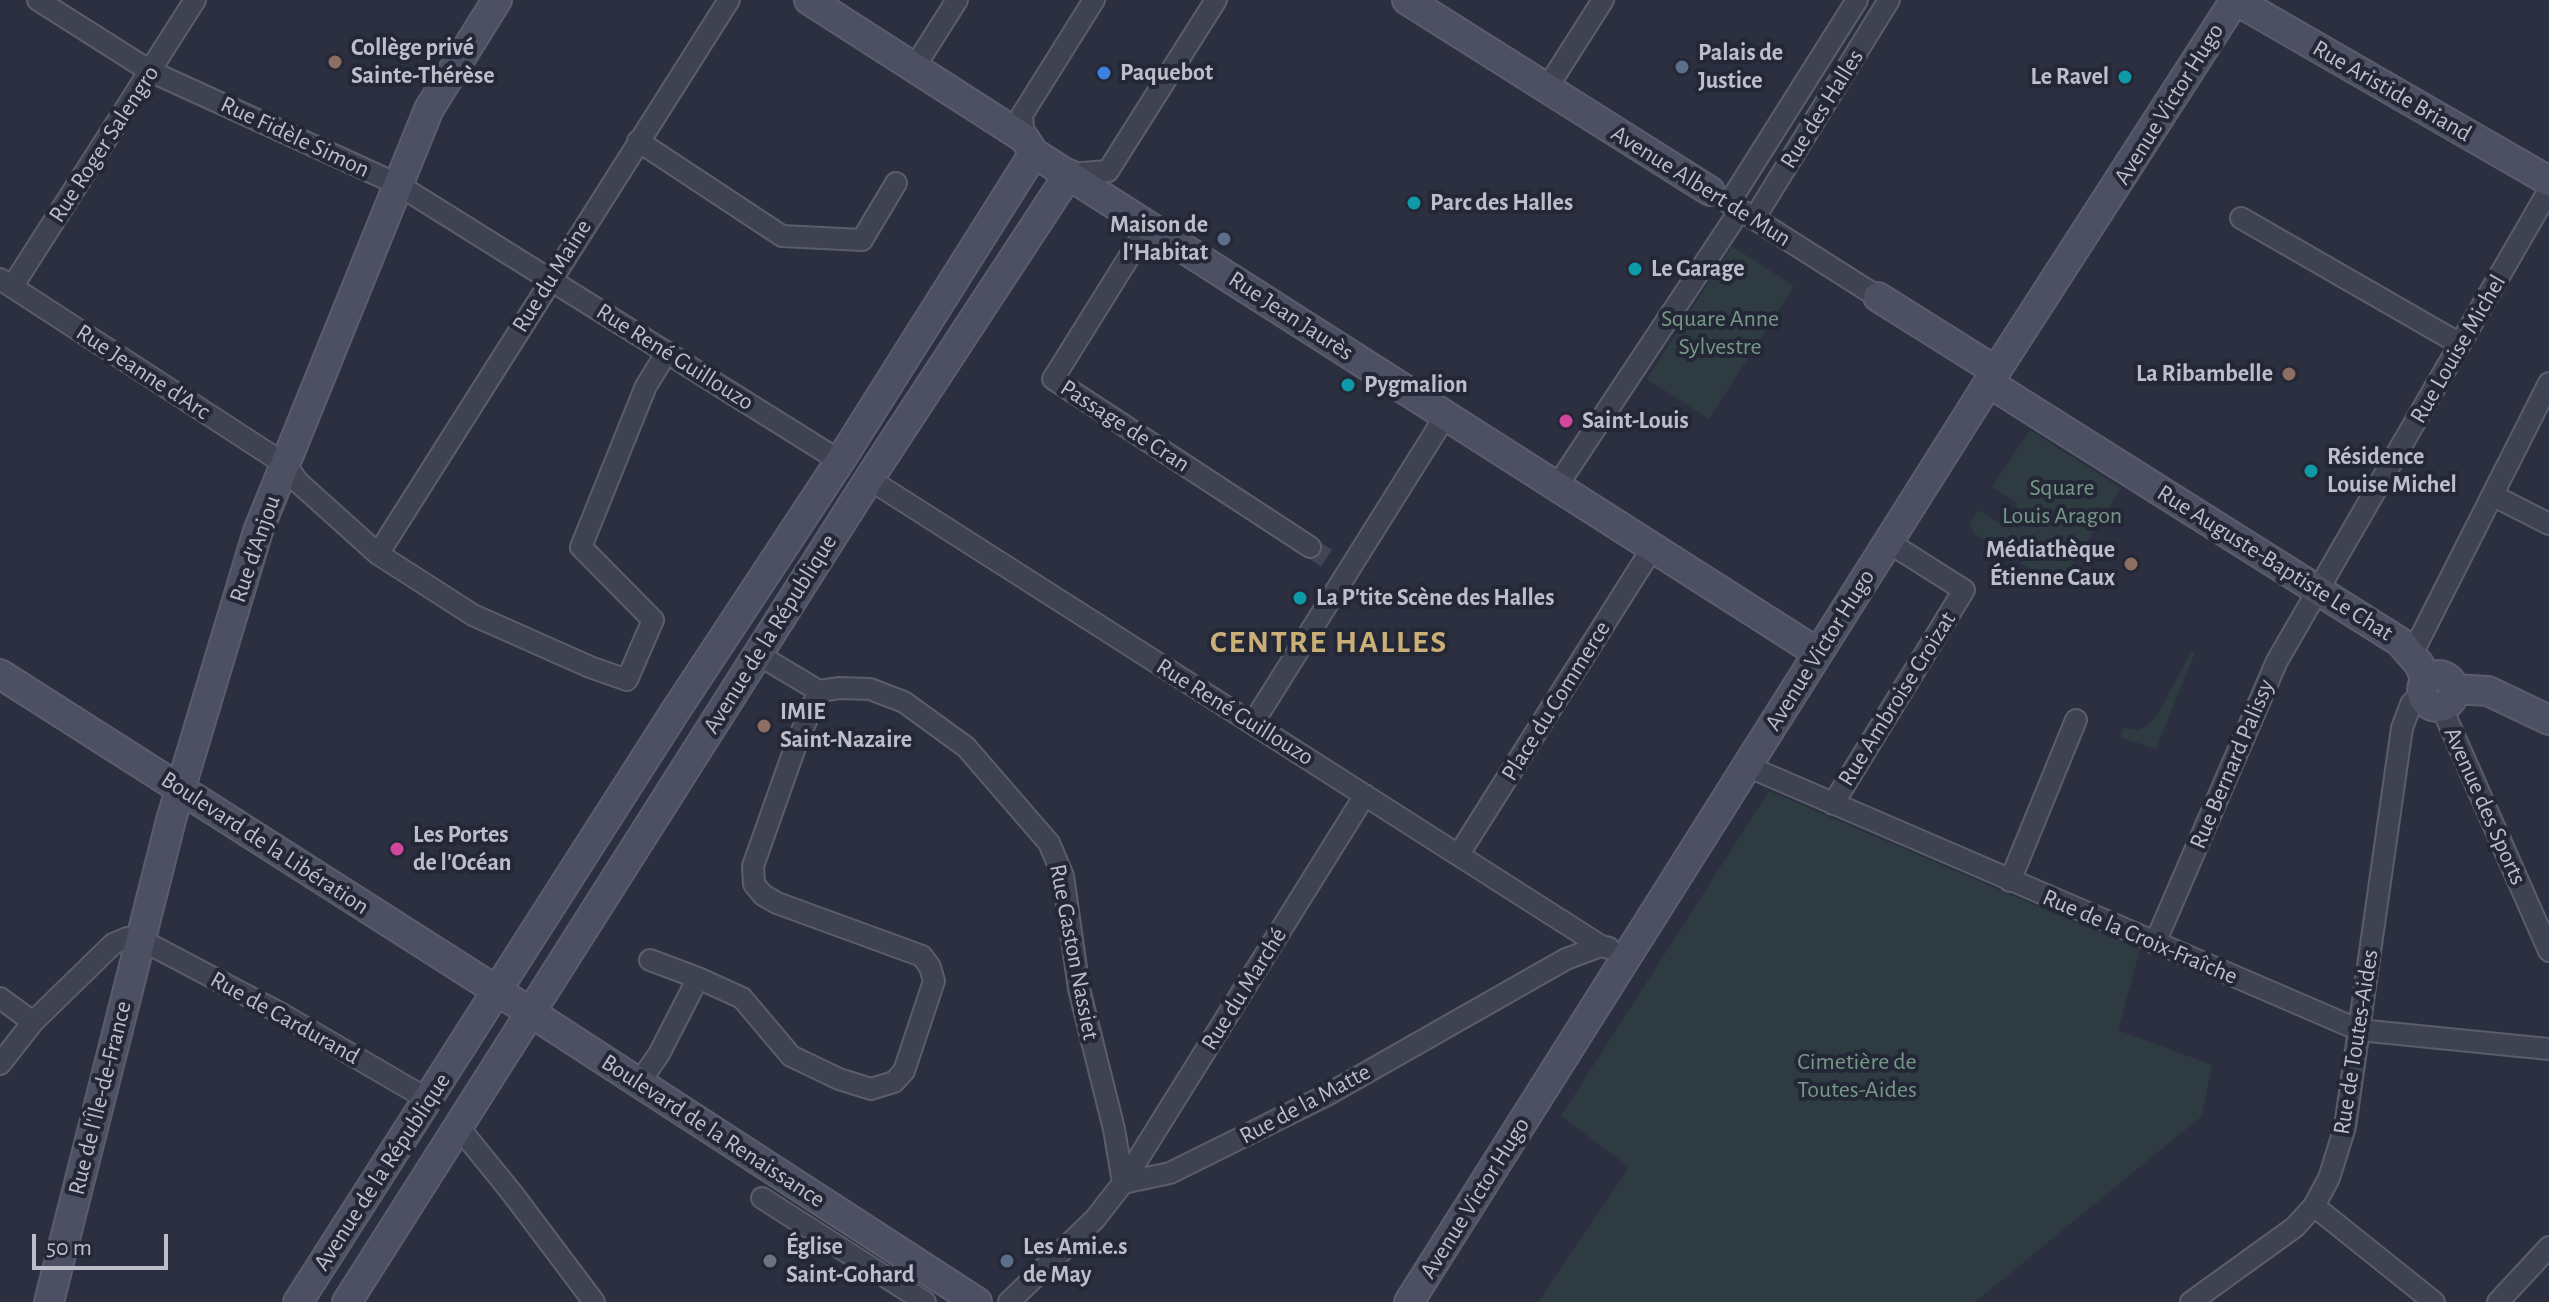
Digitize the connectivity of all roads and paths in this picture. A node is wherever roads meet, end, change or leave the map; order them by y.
1 (38, 0) edge
2 (195, 0) edge
3 (497, 0) edge
4 (729, 0) edge
5 (809, 0) edge
6 (957, 0) edge
7 (1094, 0) edge
8 (1216, 0) edge
9 (1407, 0) edge
10 (1603, 0) edge
11 (1857, 0) edge
12 (1889, 0) edge
13 (2235, 0) edge
14 (914, 68) junction
15 (150, 71) junction
16 (1547, 88) junction
17 (638, 141) junction
18 (1029, 145) junction
19 (1069, 174) junction
20 (2549, 181) edge
21 (896, 183) dead end
22 (397, 184) junction
23 (2549, 190) edge
24 (1733, 206) junction
25 (2241, 218) dead end
26 (1149, 225) junction
27 (551, 279) junction
28 (6, 283) edge
29 (1878, 297) joint
30 (2460, 344) junction
31 (667, 352) junction
32 (1992, 377) junction
33 (2549, 383) edge
34 (1446, 415) junction
35 (840, 461) junction
36 (286, 465) junction
37 (869, 479) junction
38 (1557, 486) junction
39 (2494, 496) junction
40 (2549, 524) edge
41 (1888, 542) junction
42 (1310, 547) tunnel mouth
43 (1653, 547) junction
44 (378, 554) junction
45 (2319, 591) junction
46 (1818, 653) junction
47 (757, 654) junction
48 (2412, 654) junction
49 (0, 674) edge
50 (819, 691) junction
51 (2429, 698) junction
52 (2076, 720) dead end
53 (2549, 720) edge
54 (1253, 723) junction
55 (1747, 766) junction
56 (180, 789) junction
57 (1365, 795) junction
58 (1833, 804) junction
59 (1459, 854) junction
60 (2010, 881) junction
61 (140, 940) junction
62 (2155, 943) junction
63 (1614, 951) junction
64 (2549, 951) edge
65 (650, 960) dead end
66 (698, 978) junction
67 (496, 991) junction
68 (0, 998) edge
69 (530, 1012) junction
70 (33, 1022) junction
71 (2359, 1030) junction
72 (2549, 1049) edge
73 (0, 1064) edge
74 (639, 1083) junction
75 (429, 1100) junction
76 (456, 1128) junction
77 (1123, 1183) junction
78 (762, 1198) dead end
79 (2314, 1206) junction
80 (2549, 1247) edge
81 (49, 1302) edge
82 (298, 1302) edge
83 (347, 1302) edge
84 (594, 1302) edge
85 (925, 1302) edge
86 (977, 1302) edge
87 (1009, 1302) edge
88 (1409, 1302) edge
89 (2191, 1302) edge
90 (2434, 1302) edge
91 (2498, 1302) edge

1 - 15 street, Rue Fidèle Simon
2 - 15 street, Rue Roger Salengro
3 - 22 street, Rue d'Anjou
4 - 17 street, Rue du Maine
5 - 14 street, Rue Jean Jaurès
6 - 14 street
7 - 18 street, Avenue de la République
8 - 19 street
9 - 16 street, Avenue Albert de Mun
10 - 16 street
11 - 24 street, Rue des Halles
12 - 24 street, Rue des Halles
13 - 20 street, Rue Aristide Briand
13 - 32 street, Avenue Victor Hugo
14 - 18 street, Rue Jean Jaurès
15 - 22 street, Rue Fidèle Simon
15 - 28 street, Rue Roger Salengro
16 - 24 street, Avenue Albert de Mun
17 - 21 street
17 - 27 street, Rue du Maine
18 - 19 street, Rue Jean Jaurès
18 - 35 street, Avenue de la République
19 - 26 street, Rue Jean Jaurès
19 - 37 street, Avenue de la République
22 - 27 street, Rue Fidèle Simon
22 - 36 street, Rue d'Anjou
23 - 30 street, Rue Louise Michel
24 - 29 street, Avenue Albert de Mun
24 - 38 street, Rue des Halles
25 - 30 street
26 - 34 street, Rue Jean Jaurès
26 - 42 street, Passage de Cran
27 - 31 street, Rue René Guillouzo
27 - 44 street, Rue du Maine
28 - 36 street, Rue Jeanne d'Arc
29 - 32 street, Avenue Albert de Mun
30 - 45 street, Rue Louise Michel
31 - 35 street, Rue René Guillouzo
31 - 44 street, Rue Jeanne d'Arc
32 - 41 street, Avenue Victor Hugo
32 - 45 street, Rue Auguste-Baptiste Le Chat
33 - 39 street
34 - 38 street, Rue Jean Jaurès
34 - 54 street
35 - 67 street, Avenue de la République
36 - 44 street, Rue Jeanne d'Arc
36 - 56 street, Rue d'Anjou
37 - 47 street, Avenue de la République
37 - 54 street, Rue René Guillouzo
38 - 43 street, Rue Jean Jaurès
39 - 40 street
39 - 48 street
41 - 46 street, Avenue Victor Hugo
41 - 58 street, Rue Ambroise Croizat
43 - 46 street, Rue Jean Jaurès
43 - 59 street, Place du Commerce
45 - 48 street, Rue Auguste-Baptiste Le Chat
45 - 62 street, Rue Bernard Palissy
46 - 55 street, Avenue Victor Hugo
47 - 50 street
47 - 69 street, Avenue de la République
48 - 51 street, Rue Auguste-Baptiste Le Chat
49 - 56 street, Boulevard de la Libération
50 - 66 street
50 - 77 street, Rue Gaston Nassiet
51 - 53 street
51 - 64 street, Avenue des Sports
51 - 71 street, Rue de Toutes-Aides
52 - 60 street
54 - 57 street, Rue René Guillouzo
55 - 58 street, Rue de la Croix-Fraîche
55 - 63 street, Avenue Victor Hugo
56 - 61 street, Rue d'Anjou
56 - 67 street, Boulevard de la Libération
57 - 59 street, Rue René Guillouzo
57 - 77 street, Rue du Marché
58 - 60 street, Rue de la Croix-Fraîche
59 - 63 street, Rue René Guillouzo
60 - 62 street, Rue de la Croix-Fraîche
61 - 70 street
61 - 75 street, Rue de Cardurand
61 - 81 street, Rue de l'Île-de-France
62 - 71 street, Rue de la Croix-Fraîche
63 - 77 street, Rue de la Matte
63 - 88 street, Avenue Victor Hugo
65 - 66 street
66 - 74 street
67 - 69 street, Boulevard de la Libération
67 - 75 street, Avenue de la République
68 - 70 street
69 - 74 street, Boulevard de la Renaissance
69 - 76 street, Avenue de la République
70 - 73 street
71 - 72 street, Rue de la Croix-Fraîche
71 - 79 street, Rue de Toutes-Aides
74 - 86 street, Boulevard de la Renaissance
75 - 82 street, Avenue de la République
76 - 83 street, Avenue de la République
76 - 84 street
77 - 87 street
78 - 85 street
79 - 89 street, Rue de Toutes-Aides
79 - 90 street
80 - 91 street

